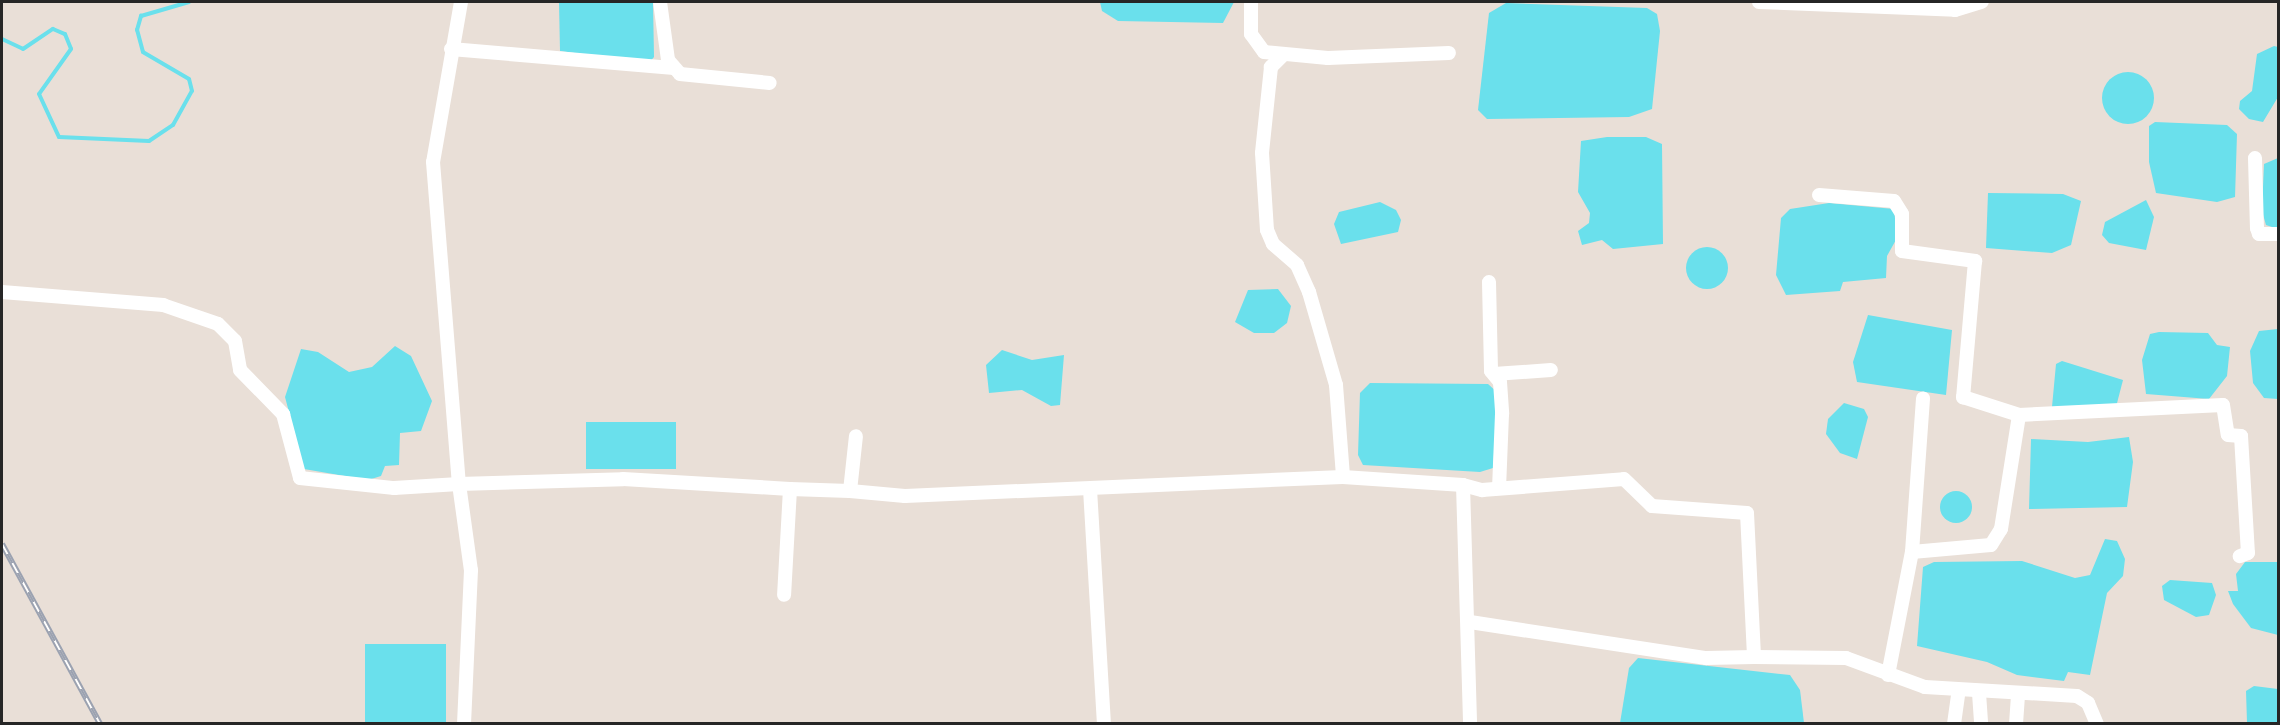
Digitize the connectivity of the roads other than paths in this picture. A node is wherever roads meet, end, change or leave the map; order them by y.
1 (461, 2) edge
2 (660, 2) edge
3 (1251, 2) edge
4 (1760, 2) edge
5 (1982, 2) edge
6 (451, 49) junction
7 (1449, 53) dead end
8 (1282, 56) junction
9 (674, 68) junction
10 (770, 83) dead end
11 (2255, 158) dead end
12 (1819, 195) dead end
13 (2278, 234) edge
14 (1490, 282) dead end
15 (2, 292) edge
16 (1551, 370) dead end
17 (1494, 374) junction
18 (1923, 398) dead end
19 (2019, 415) junction
20 (856, 436) dead end
21 (1343, 477) junction
22 (459, 484) junction
23 (1463, 485) junction
24 (1499, 488) junction
25 (790, 489) junction
26 (1090, 489) junction
27 (850, 491) junction
28 (1912, 552) junction
29 (2240, 556) dead end
30 (784, 595) dead end
31 (1470, 622) junction
32 (1754, 657) junction
33 (1888, 675) junction
34 (1959, 690) junction
35 (1979, 693) junction
36 (2018, 696) junction
37 (464, 723) edge
38 (1104, 723) edge
39 (1470, 723) edge
40 (1954, 723) edge
41 (1981, 723) edge
42 (2016, 723) edge
43 (2097, 723) edge

1 - 6 street
2 - 9 street
3 - 8 street
4 - 5 street
6 - 9 street
6 - 22 street
7 - 8 street
8 - 21 street
9 - 10 street
11 - 13 street
12 - 19 street
14 - 17 street
15 - 22 street
16 - 17 street
17 - 24 street
18 - 28 street
19 - 28 street
19 - 29 street
20 - 27 street
21 - 23 street
21 - 26 street
22 - 25 street
22 - 37 street
23 - 24 street
23 - 31 street
24 - 32 street
25 - 27 street
25 - 30 street
26 - 27 street
26 - 38 street
28 - 33 street
31 - 32 street
31 - 39 street
32 - 33 street
33 - 34 street
34 - 35 street
34 - 40 street
35 - 36 street
35 - 41 street
36 - 42 street
36 - 43 street

